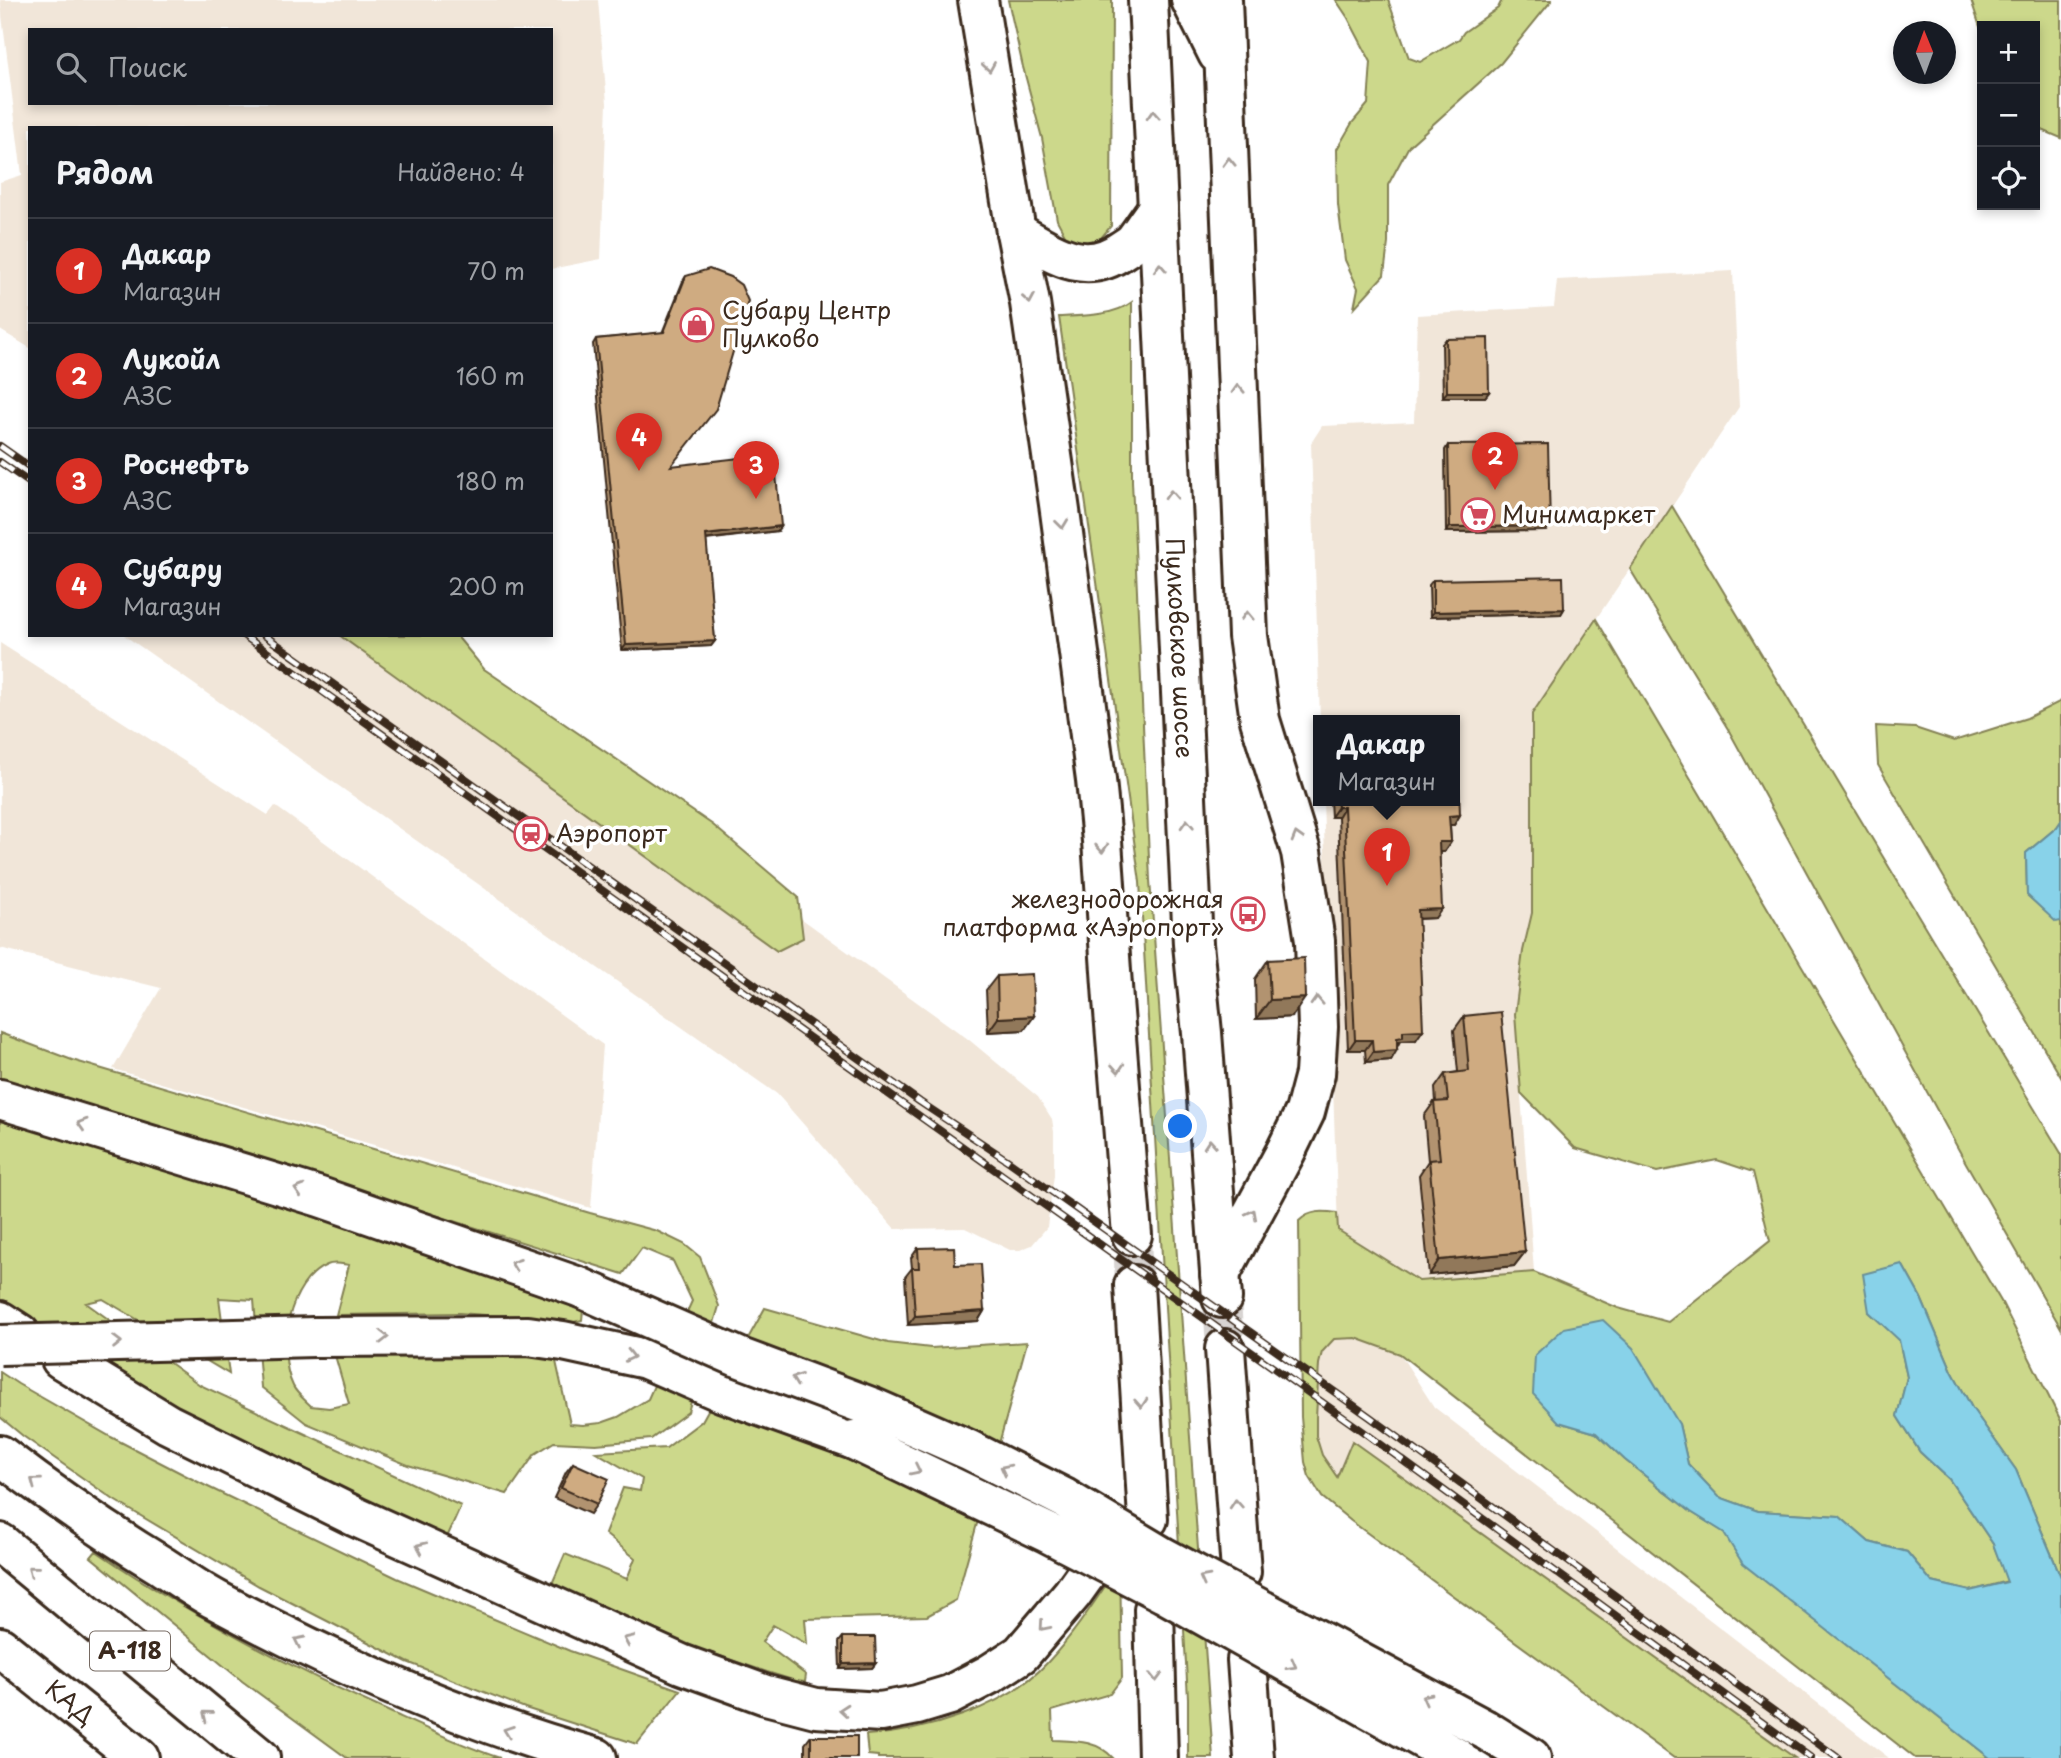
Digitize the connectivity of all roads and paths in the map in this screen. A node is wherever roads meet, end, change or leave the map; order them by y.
1 (978, 0) edge
2 (1148, 0) edge
3 (1191, 0) edge
4 (1222, 0) edge
5 (1225, 69) junction
6 (1158, 208) junction
7 (1016, 232) junction
8 (0, 1099) edge
9 (1132, 1236) tunnel mouth
10 (1134, 1285) tunnel mouth
11 (7, 1333) edge
12 (1225, 1349) tunnel mouth
13 (61, 1359) dead end
14 (0, 1455) edge
15 (1142, 1506) dead end
16 (0, 1543) edge
17 (1241, 1572) dead end
18 (1087, 1573) dead end
19 (1154, 1609) dead end
20 (0, 1647) edge
21 (139, 1758) edge
22 (260, 1758) edge
23 (597, 1758) edge
24 (1158, 1758) edge
25 (1254, 1758) edge
26 (1272, 1758) edge
27 (1457, 1758) edge
28 (1531, 1758) edge

1 -> 7 main road
6 -> 2 main road, Пулковское шоссе
3 - 5 main road
4 - 5 main road
5 - 6 main road, Пулковское шоссе
6 - 7 main road
7 -> 9 main road
28 -> 8 main road, bridge
10 -> 15 main road
11 -> 27 main road, bridge
17 -> 12 main road
18 -> 13 main road
23 -> 14 main road
22 -> 16 main road, А-118
19 -> 24 main road
20 - 21 main road, КАД
25 - 26 main road

